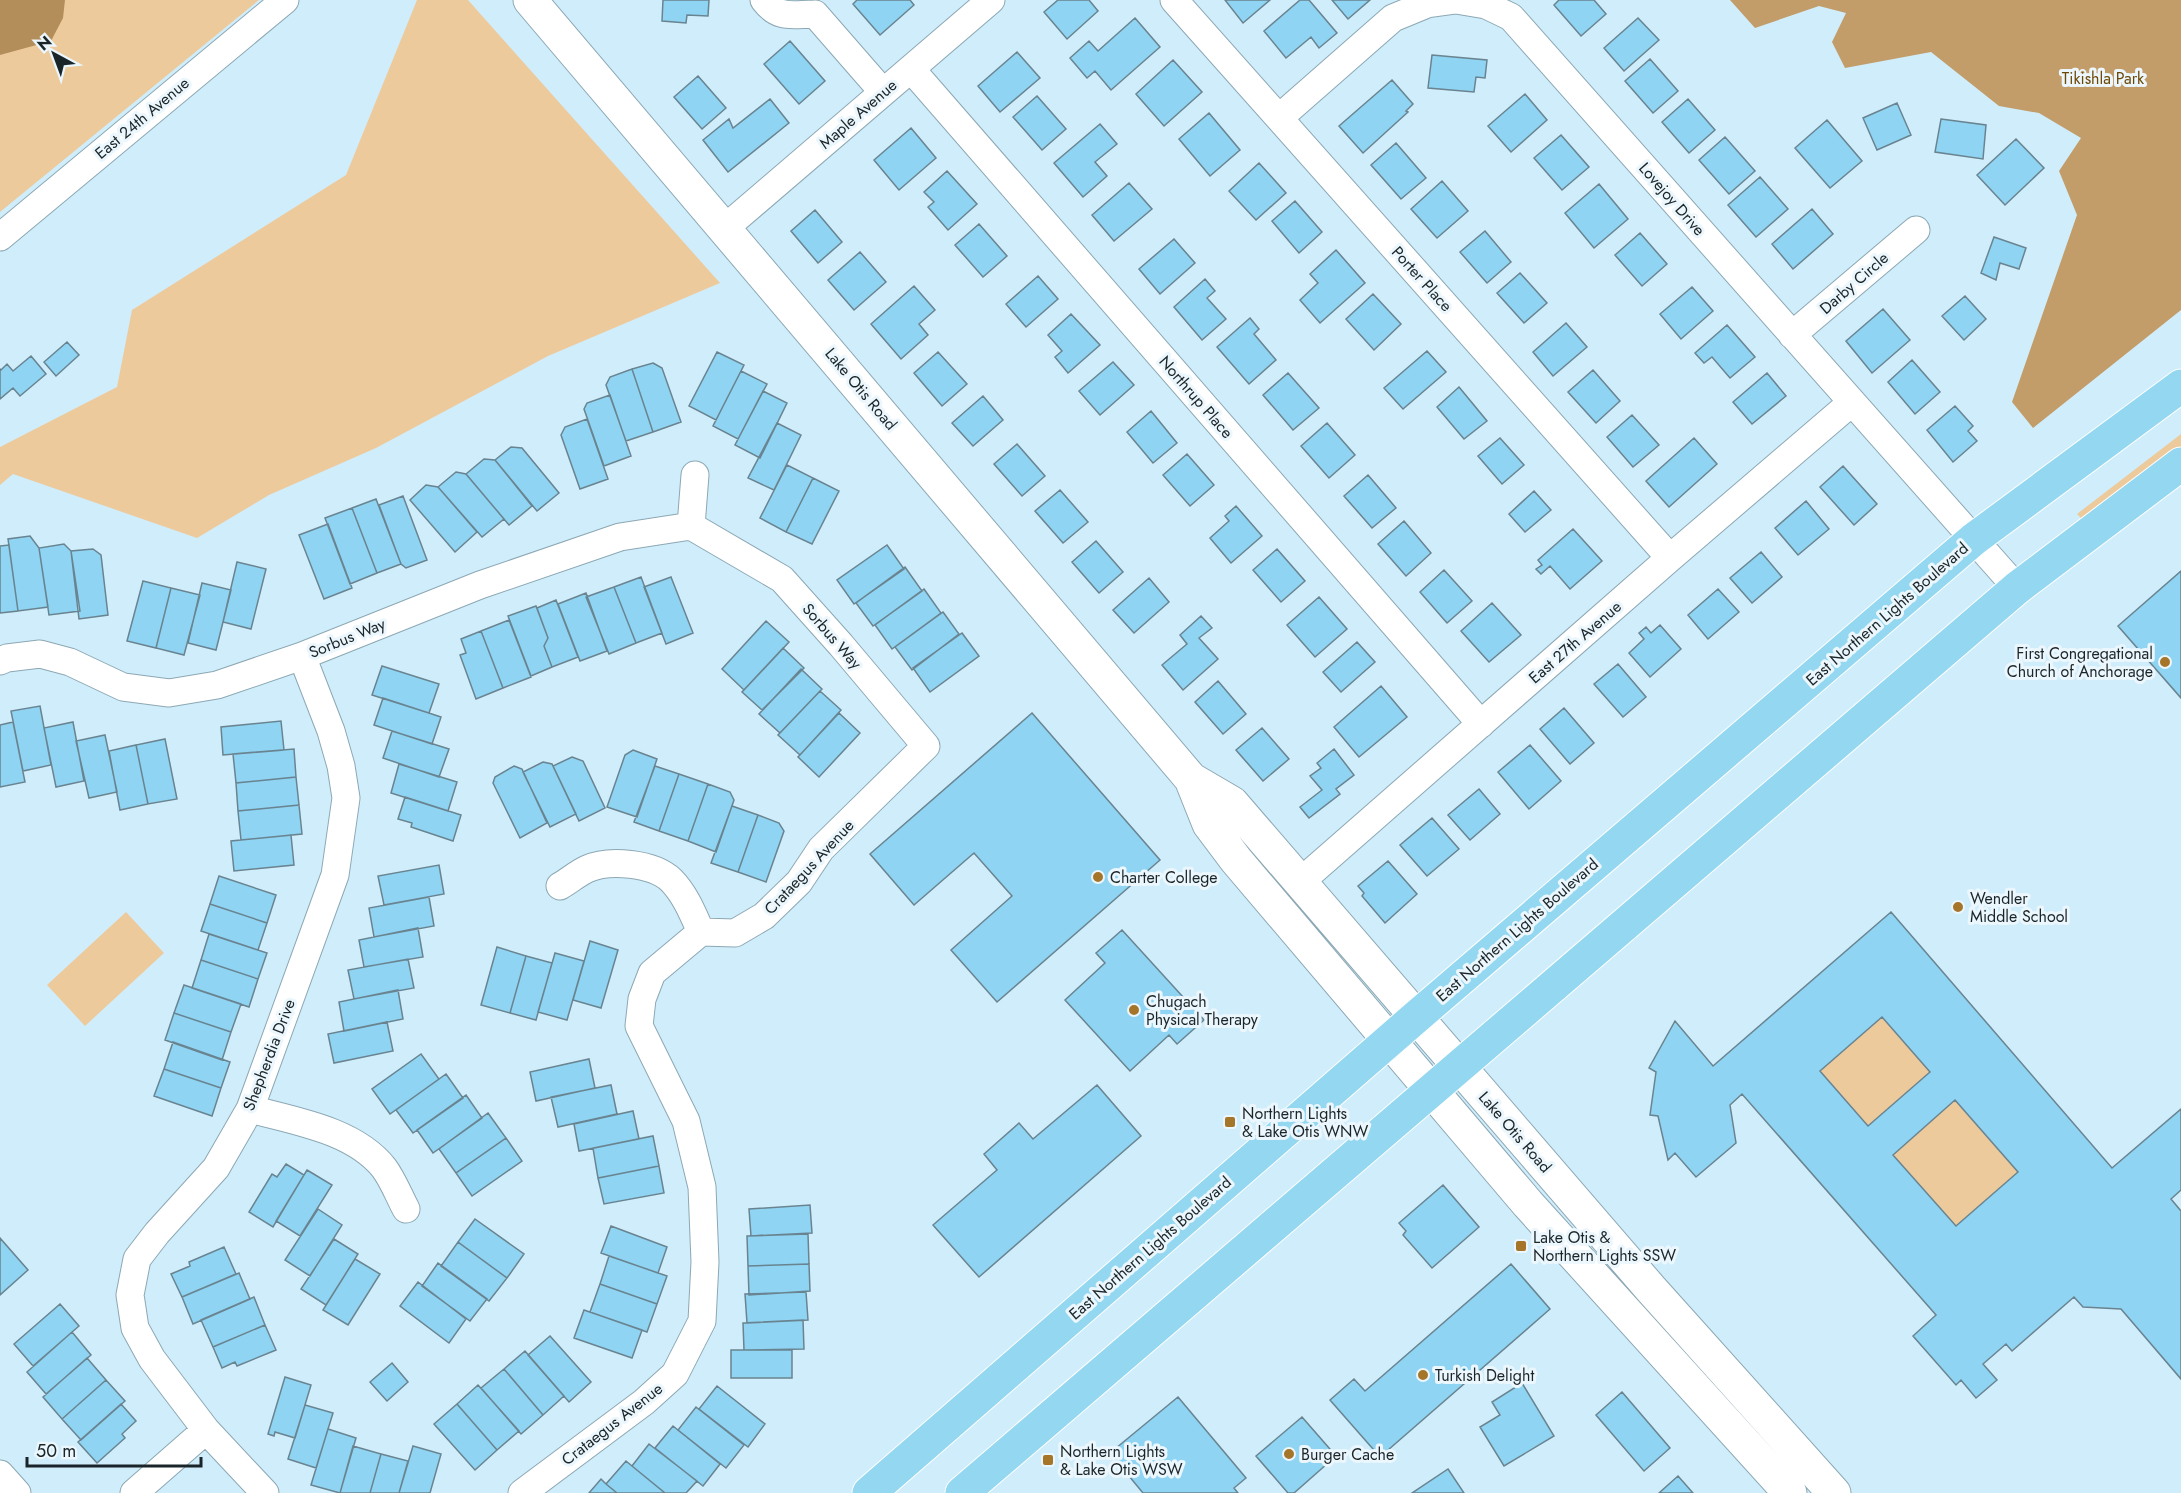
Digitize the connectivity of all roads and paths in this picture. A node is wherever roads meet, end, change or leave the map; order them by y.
1 (285, 0) edge
2 (530, 0) edge
3 (764, 0) edge
4 (991, 0) edge
5 (1174, 0) edge
6 (817, 7) edge
7 (911, 69) junction
8 (883, 92) junction
9 (1279, 118) junction
10 (725, 228) junction
11 (1916, 230) dead end
12 (0, 237) edge
13 (1792, 335) junction
14 (2181, 386) edge
15 (1851, 402) junction
16 (2181, 464) edge
17 (695, 475) dead end
18 (691, 526) junction
19 (1974, 539) junction
20 (1670, 558) junction
21 (2017, 588) junction
22 (302, 656) junction
23 (0, 661) edge
24 (1481, 724) junction
25 (926, 746) joint
26 (1191, 779) junction
27 (1299, 883) junction
28 (560, 886) dead end
29 (701, 932) junction
30 (1415, 1018) junction
31 (1389, 1041) junction
32 (1459, 1068) junction
33 (1431, 1092) junction
34 (250, 1109) junction
35 (406, 1209) dead end
36 (206, 1430) junction
37 (0, 1474) edge
38 (17, 1493) edge
39 (134, 1493) edge
40 (265, 1493) edge
41 (522, 1493) edge
42 (869, 1493) edge
43 (962, 1493) edge
44 (1790, 1493) edge
45 (1834, 1493) edge

1 - 12 street, East 24th Avenue
2 - 10 main road, Lake Otis Road
3 - 6 street
4 - 7 street, Maple Avenue
5 - 9 street, Porter Place
6 - 8 street
7 - 8 street, Maple Avenue
7 - 24 street, Northrup Place
8 - 10 street, Maple Avenue
9 - 13 street, Lovejoy Drive
9 - 20 street, Porter Place
10 - 26 main road, Lake Otis Road
11 - 13 street, Darby Circle
13 - 15 street, Lovejoy Drive
14 - 19 main road, East Northern Lights Boulevard
15 - 19 street, Lovejoy Drive
15 - 20 street, East 27th Avenue
16 - 21 main road
17 - 18 street
18 - 22 street, Sorbus Way
18 - 25 street, Sorbus Way
19 - 21 street, Lovejoy Drive
19 - 30 main road, East Northern Lights Boulevard
20 - 24 street, East 27th Avenue
21 - 32 main road
22 - 23 street, Sorbus Way
22 - 34 street, Shepherdia Drive
24 - 27 street, East 27th Avenue
25 - 29 street, Crataegus Avenue
26 - 27 main road, Lake Otis Road
26 - 31 main road, Lake Otis Road
27 - 30 main road, Lake Otis Road
28 - 29 street
29 - 41 street, Crataegus Avenue
30 - 31 main road, East Northern Lights Boulevard
30 - 32 main road, Lake Otis Road
31 - 33 main road, Lake Otis Road
31 - 42 main road, East Northern Lights Boulevard
32 - 33 main road
32 - 45 main road, Lake Otis Road
33 - 43 main road
33 - 44 main road, Lake Otis Road
34 - 35 street
34 - 36 street, Shepherdia Drive
36 - 39 street
36 - 40 street, Shepherdia Drive
37 - 38 street

